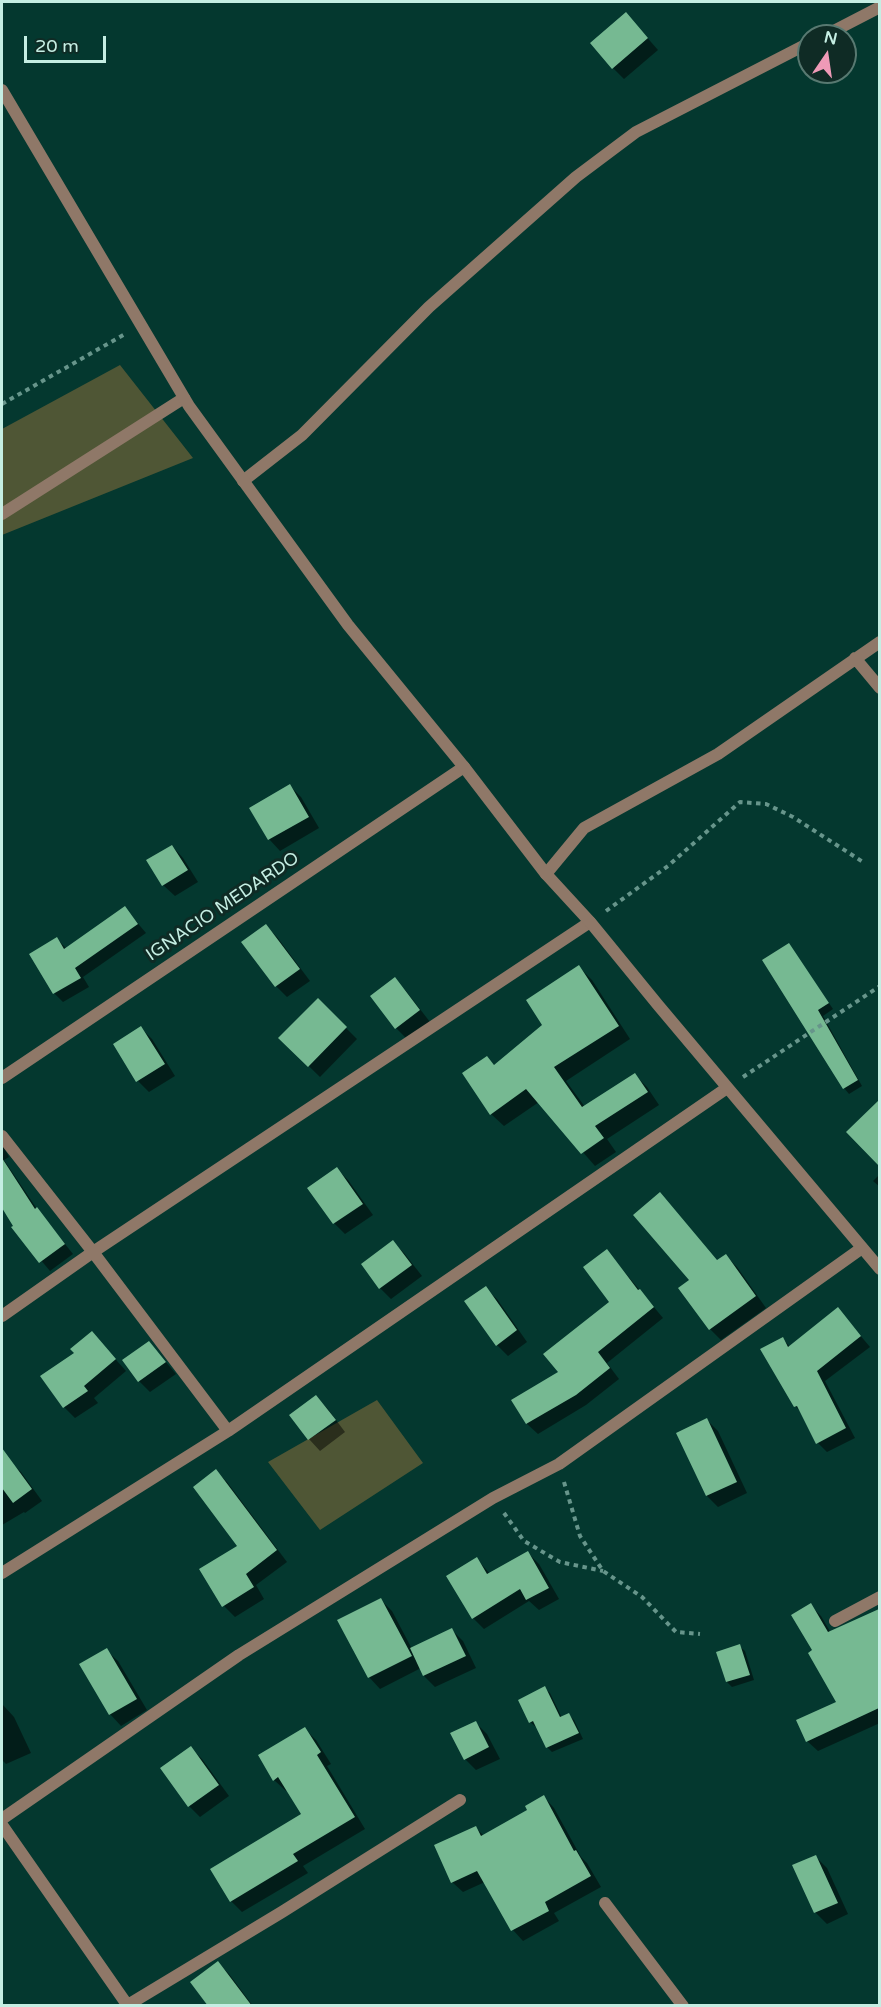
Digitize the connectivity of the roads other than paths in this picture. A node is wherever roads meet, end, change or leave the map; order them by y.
1 (879, 7) edge
2 (847, 24) edge
3 (797, 50) edge
4 (2, 90) edge
5 (184, 398) junction
6 (243, 481) junction
7 (2, 513) edge
8 (879, 642) edge
9 (855, 658) junction
10 (879, 688) edge
11 (464, 767) junction
12 (546, 874) junction
13 (591, 922) junction
14 (2, 1078) edge
15 (727, 1088) junction
16 (2, 1136) edge
17 (862, 1248) junction
18 (93, 1252) junction
19 (879, 1269) edge
20 (2, 1316) edge
21 (228, 1431) junction
22 (2, 1573) edge
23 (879, 1597) edge
24 (835, 1621) dead end
25 (460, 1800) dead end
26 (2, 1819) edge
27 (2, 1825) edge
28 (605, 1903) dead end
29 (128, 2005) edge
30 (683, 2006) edge

1 - 2 street
3 - 6 street
4 - 5 street
5 - 6 street
5 - 7 street
6 - 11 street
8 - 9 street
9 - 10 street
9 - 12 street
11 - 12 street
11 - 14 street, IGNACIO MEDARDO
12 - 13 street
13 - 15 street
13 - 18 street
15 - 17 street
15 - 21 street
16 - 18 street
17 - 19 street
17 - 26 street
18 - 20 street
18 - 21 street
21 - 22 street
23 - 24 street
25 - 29 street
27 - 29 street
28 - 30 street

